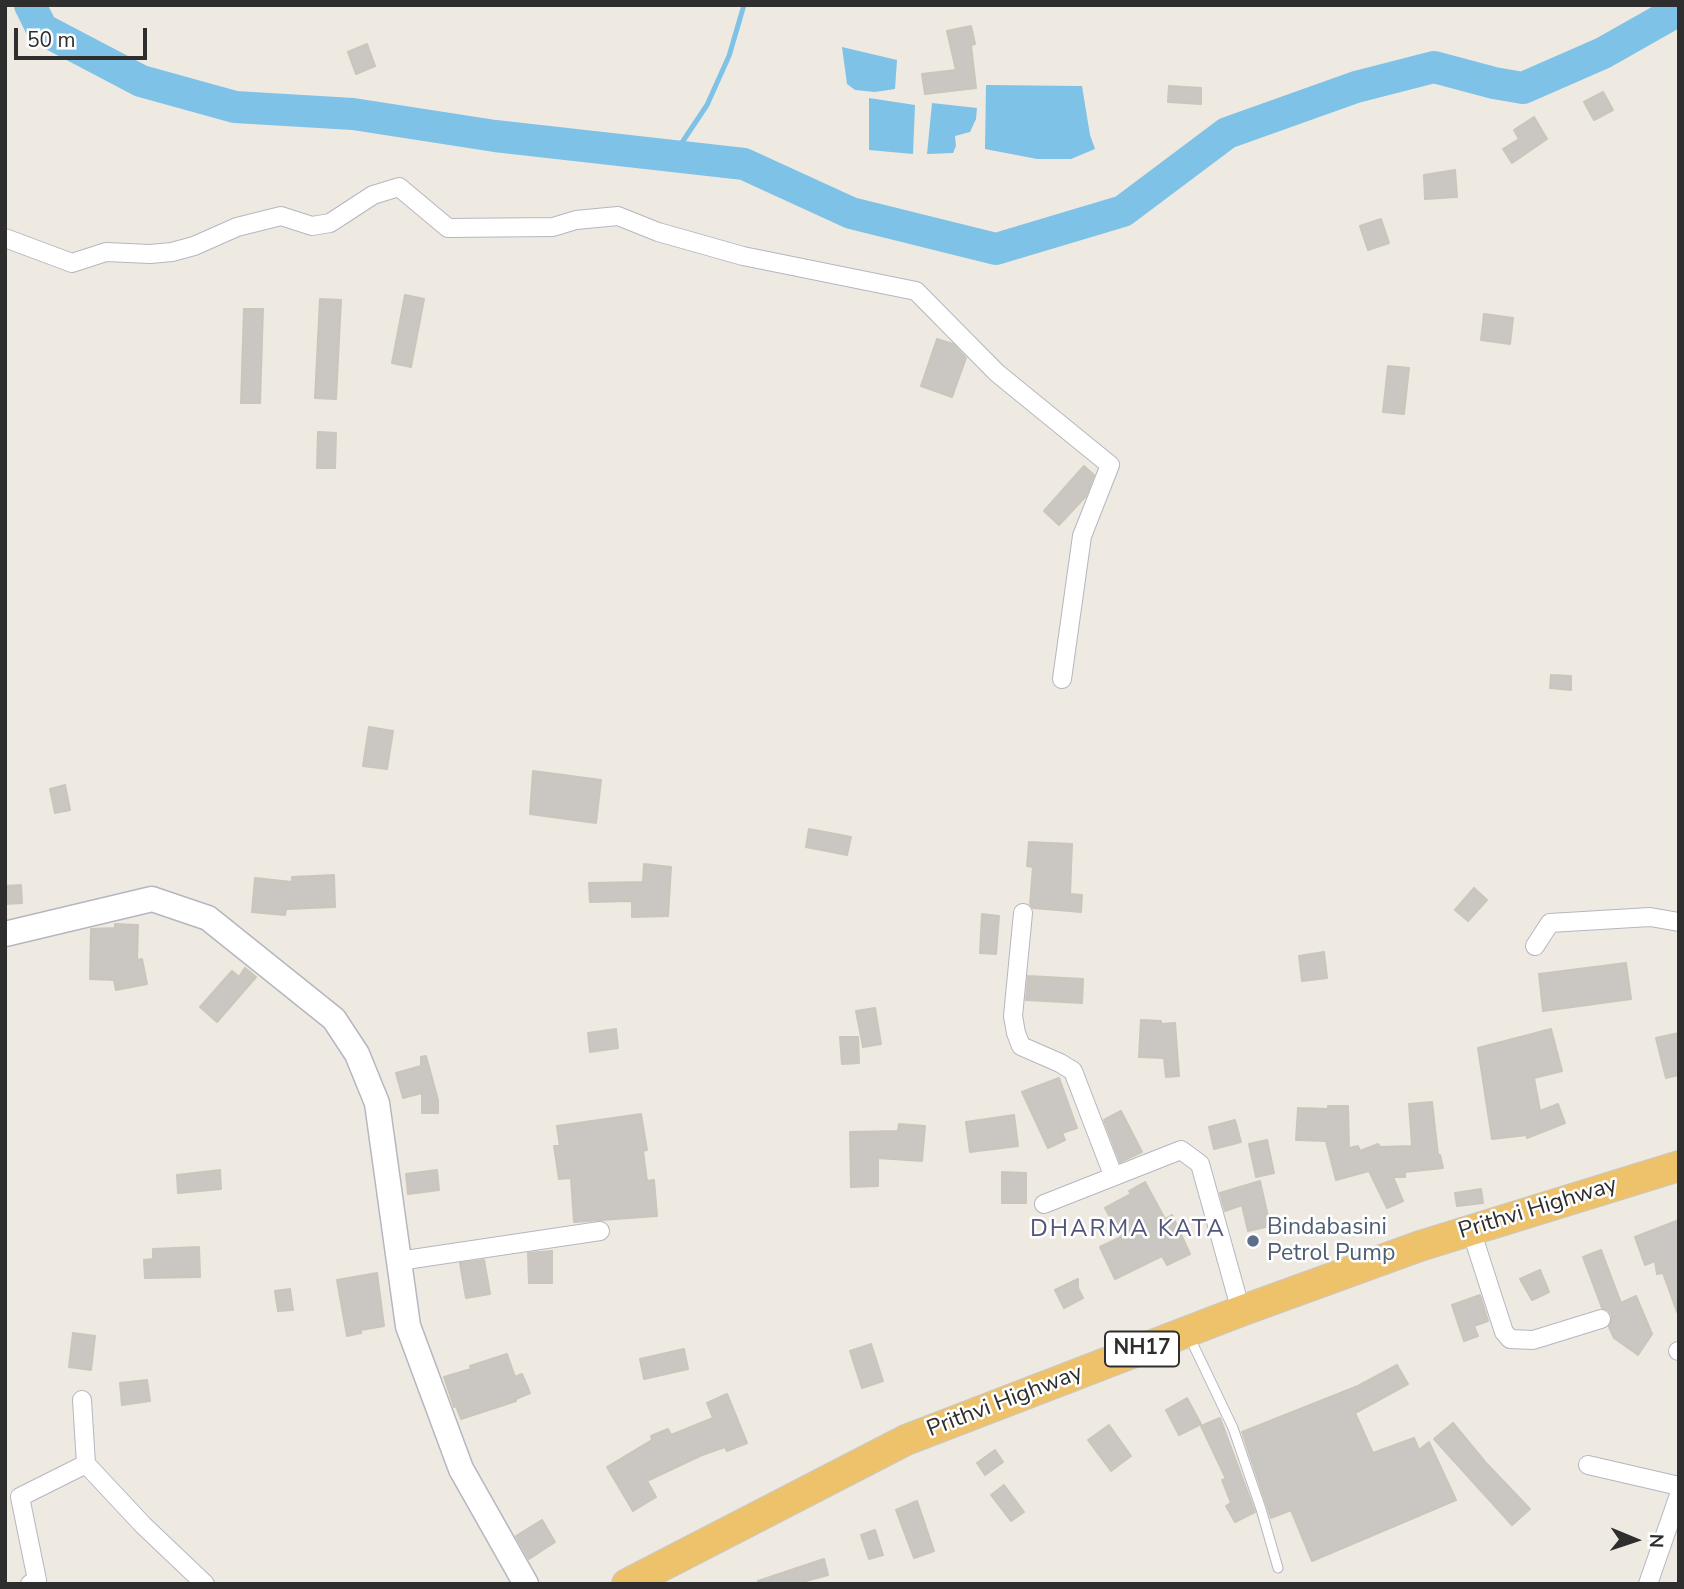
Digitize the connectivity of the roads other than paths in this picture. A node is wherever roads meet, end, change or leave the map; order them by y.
1 (5, 238) edge
2 (1062, 679) dead end
3 (1023, 913) dead end
4 (1679, 922) edge
5 (5, 934) edge
6 (1535, 946) dead end
7 (1679, 1166) edge
8 (1113, 1175) junction
9 (1044, 1204) dead end
10 (1471, 1230) junction
11 (600, 1231) dead end
12 (399, 1261) junction
13 (1241, 1311) junction
14 (1601, 1320) dead end
15 (1187, 1332) junction
16 (82, 1400) dead end
17 (86, 1464) junction
18 (1588, 1465) dead end
19 (1679, 1486) edge
20 (1679, 1495) edge
21 (1278, 1568) dead end
22 (30, 1584) edge
23 (205, 1584) edge
24 (526, 1584) edge
25 (627, 1584) edge
26 (1648, 1584) edge

1 - 2 street
3 - 8 street
4 - 6 street
5 - 12 main road
7 - 10 highway, Prithvi Highway / NH17
8 - 9 street
8 - 13 street
10 - 13 highway, Prithvi Highway / NH17
10 - 14 street
11 - 12 street
12 - 24 main road
13 - 15 highway, Prithvi Highway / NH17
15 - 21 lane
15 - 25 highway, Prithvi Highway / NH17
16 - 17 street
17 - 22 street
17 - 23 street
18 - 19 street
20 - 26 street

